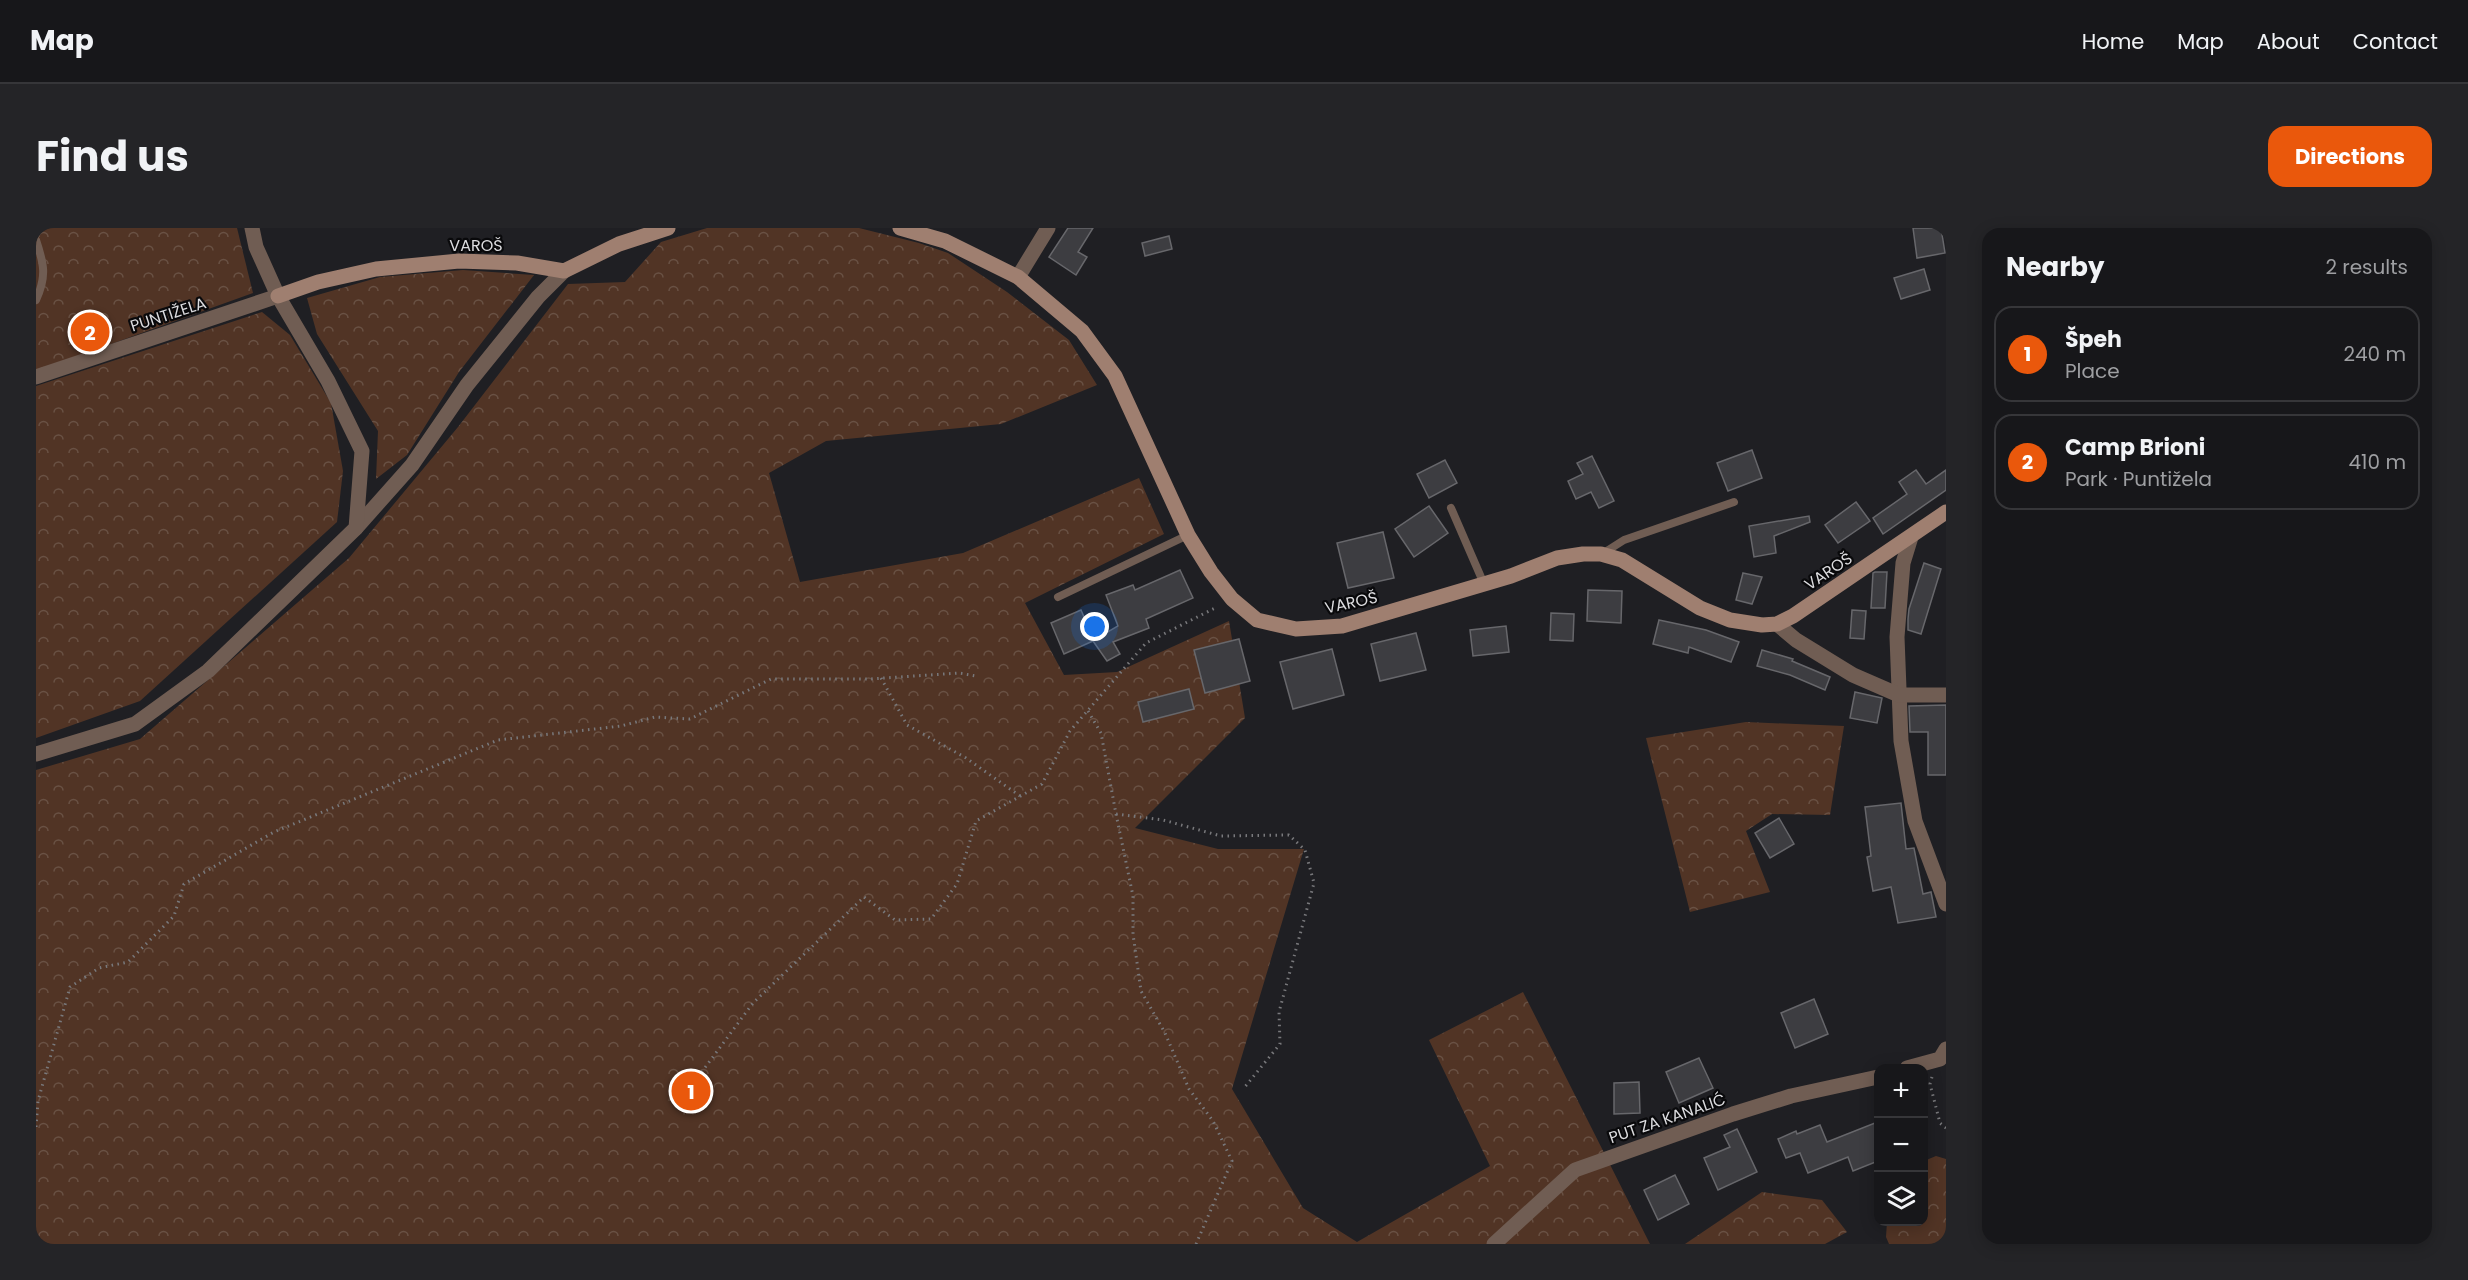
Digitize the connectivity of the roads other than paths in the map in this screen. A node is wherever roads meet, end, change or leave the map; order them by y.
1 (252, 228) edge
2 (668, 228) edge
3 (900, 228) edge
4 (1048, 228) edge
5 (36, 240) edge
6 (564, 271) junction
7 (1018, 277) junction
8 (278, 296) junction
9 (36, 300) edge
10 (36, 377) edge
11 (1734, 502) dead end
12 (1452, 508) dead end
13 (1946, 512) edge
14 (356, 528) junction
15 (1188, 535) junction
16 (1911, 537) junction
17 (1602, 554) junction
18 (1484, 584) junction
19 (1058, 597) dead end
20 (1777, 624) junction
21 (1899, 695) junction
22 (1946, 696) edge
23 (36, 754) edge
24 (1946, 903) edge
25 (1943, 1054) edge
26 (1917, 1064) edge
27 (1874, 1078) edge
28 (1494, 1244) edge

1 - 8 street
2 - 6 main road
3 - 7 main road, VAROŠ
4 - 7 street
5 - 9 lane
6 - 8 main road, VAROŠ
6 - 14 street
7 - 15 main road, VAROŠ
8 - 10 street, PUNTIŽELA
8 - 14 street
11 - 17 lane
12 - 18 lane
13 - 16 main road, VAROŠ
14 - 23 street
15 - 18 main road, VAROŠ
15 - 19 lane
16 - 20 main road, VAROŠ
16 - 21 street
17 - 18 main road, VAROŠ
17 - 20 main road, VAROŠ
20 - 21 street
21 - 22 street
21 - 24 street
25 - 26 street
27 - 28 street, PUT ZA KANALIĆ

